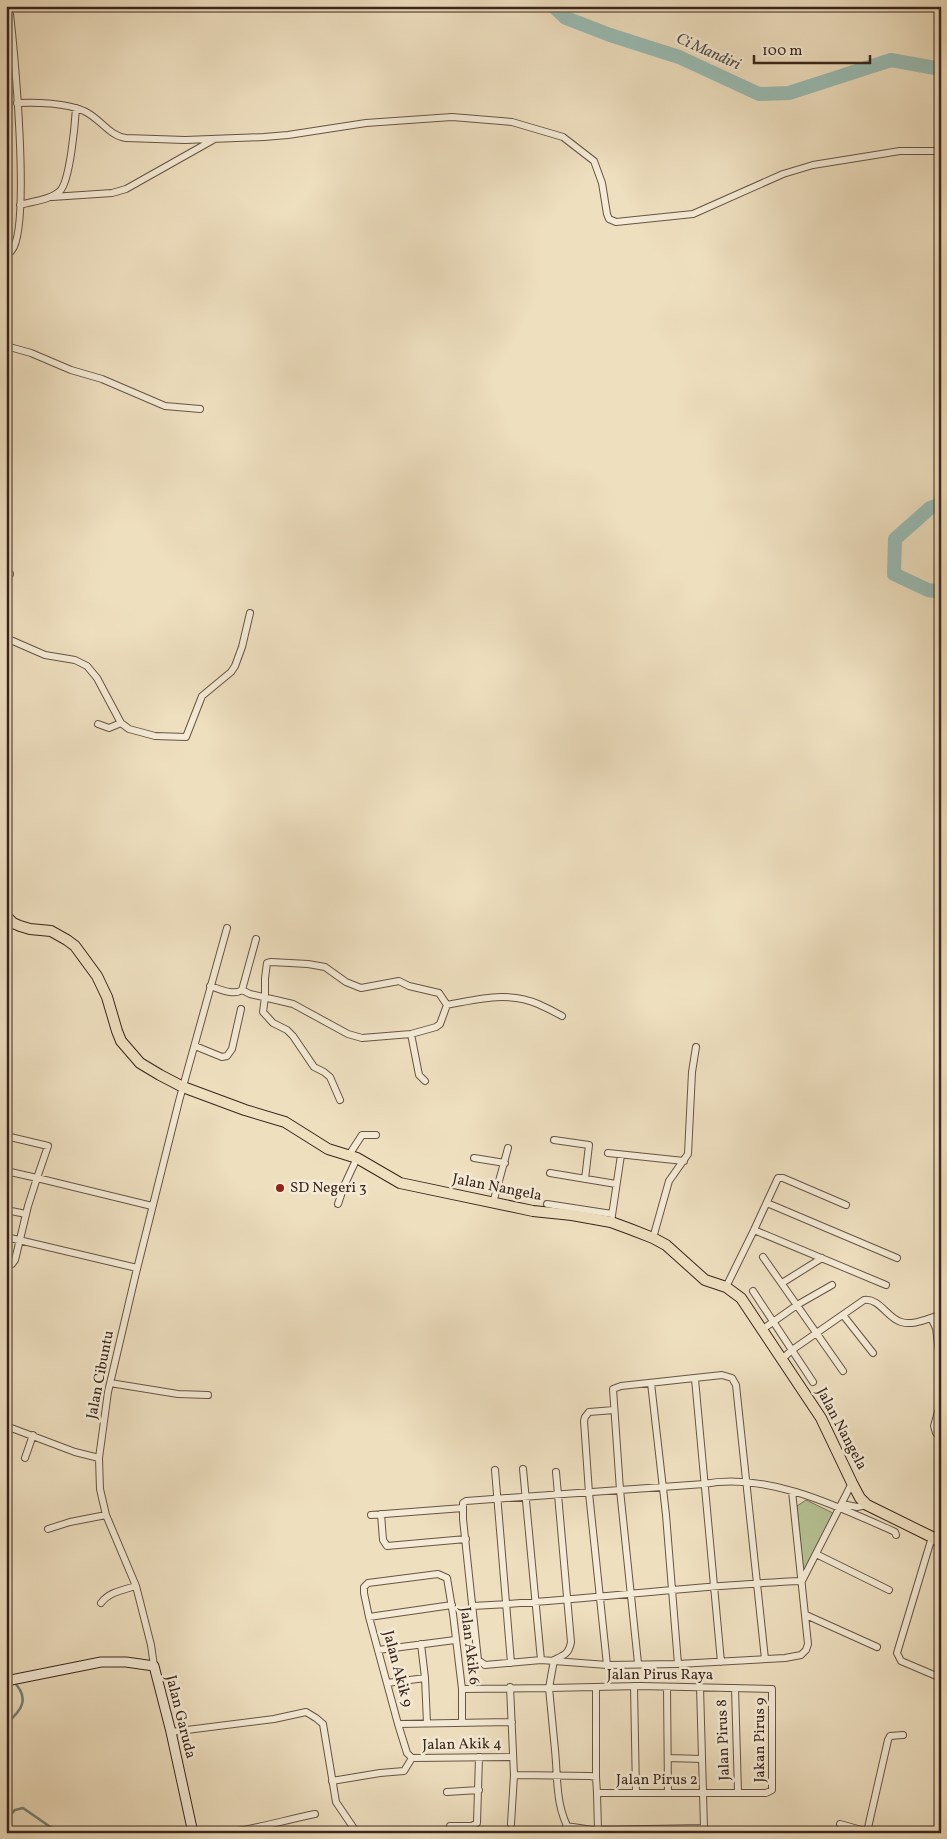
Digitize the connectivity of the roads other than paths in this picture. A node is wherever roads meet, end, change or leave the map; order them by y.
1 (9, 6) edge
2 (9, 32) edge
3 (17, 103) junction
4 (76, 108) junction
5 (214, 139) junction
6 (941, 151) edge
7 (52, 197) junction
8 (20, 205) junction
9 (6, 255) edge
10 (6, 346) edge
11 (200, 409) dead end
12 (250, 613) dead end
13 (6, 638) edge
14 (120, 723) junction
15 (98, 724) dead end
16 (7, 920) edge
17 (227, 928) dead end
18 (256, 939) dead end
19 (210, 986) junction
20 (242, 990) junction
21 (265, 997) junction
22 (447, 1005) junction
23 (241, 1009) dead end
24 (562, 1016) dead end
25 (411, 1034) junction
26 (195, 1046) junction
27 (696, 1047) dead end
28 (425, 1081) dead end
29 (183, 1087) junction
30 (340, 1100) dead end
31 (6, 1136) edge
32 (376, 1136) dead end
33 (554, 1140) dead end
34 (508, 1148) dead end
35 (608, 1154) dead end
36 (621, 1154) junction
37 (353, 1157) junction
38 (474, 1158) dead end
39 (684, 1161) junction
40 (505, 1163) junction
41 (6, 1171) edge
42 (550, 1173) dead end
43 (37, 1178) junction
44 (584, 1178) junction
45 (616, 1184) junction
46 (493, 1203) junction
47 (766, 1203) junction
48 (338, 1204) dead end
49 (547, 1204) dead end
50 (846, 1205) dead end
51 (152, 1206) junction
52 (6, 1210) edge
53 (26, 1214) junction
54 (611, 1218) junction
55 (754, 1230) junction
56 (6, 1237) edge
57 (653, 1238) junction
58 (20, 1240) junction
59 (763, 1257) dead end
60 (822, 1258) junction
61 (897, 1258) dead end
62 (6, 1266) edge
63 (137, 1268) junction
64 (782, 1284) junction
65 (832, 1285) dead end
66 (886, 1285) dead end
67 (726, 1286) junction
68 (753, 1291) dead end
69 (797, 1305) junction
70 (843, 1315) junction
71 (941, 1315) edge
72 (931, 1318) junction
73 (773, 1322) junction
74 (763, 1329) junction
75 (816, 1333) junction
76 (792, 1350) junction
77 (873, 1354) dead end
78 (782, 1359) junction
79 (941, 1369) edge
80 (843, 1371) dead end
81 (695, 1379) junction
82 (813, 1382) dead end
83 (110, 1383) junction
84 (651, 1383) junction
85 (208, 1395) dead end
86 (941, 1401) edge
87 (614, 1410) junction
88 (6, 1426) edge
89 (33, 1435) junction
90 (941, 1436) edge
91 (25, 1458) dead end
92 (99, 1458) junction
93 (523, 1469) dead end
94 (495, 1470) dead end
95 (556, 1472) dead end
96 (747, 1482) junction
97 (852, 1483) junction
98 (704, 1484) junction
99 (663, 1487) junction
100 (620, 1490) junction
101 (792, 1491) junction
102 (589, 1493) junction
103 (559, 1494) junction
104 (526, 1495) junction
105 (497, 1498) junction
106 (867, 1505) junction
107 (841, 1506) junction
108 (463, 1508) junction
109 (381, 1514) junction
110 (106, 1515) junction
111 (371, 1515) dead end
112 (48, 1529) dead end
113 (896, 1535) dead end
114 (932, 1537) junction
115 (466, 1539) junction
116 (941, 1544) edge
117 (816, 1554) junction
118 (443, 1575) joint
119 (802, 1581) junction
120 (757, 1583) junction
121 (713, 1585) junction
122 (136, 1586) junction
123 (672, 1590) junction
124 (889, 1590) dead end
125 (631, 1593) junction
126 (599, 1596) junction
127 (566, 1600) junction
128 (535, 1602) junction
129 (101, 1603) dead end
130 (506, 1604) junction
131 (452, 1605) junction
132 (473, 1606) junction
133 (806, 1615) junction
134 (370, 1617) junction
135 (455, 1640) junction
136 (421, 1644) junction
137 (877, 1647) dead end
138 (378, 1650) junction
139 (765, 1659) junction
140 (541, 1660) junction
141 (720, 1662) junction
142 (510, 1663) junction
143 (553, 1663) junction
144 (638, 1663) junction
145 (678, 1664) junction
146 (607, 1665) junction
147 (154, 1666) junction
148 (425, 1678) junction
149 (941, 1678) edge
150 (6, 1681) edge
151 (388, 1683) junction
152 (548, 1686) junction
153 (634, 1686) junction
154 (510, 1687) junction
155 (596, 1687) junction
156 (667, 1687) junction
157 (700, 1688) junction
158 (736, 1688) junction
159 (462, 1689) junction
160 (772, 1689) joint
161 (462, 1722) junction
162 (512, 1722) junction
163 (427, 1723) junction
164 (398, 1724) junction
165 (170, 1732) junction
166 (903, 1735) dead end
167 (480, 1757) junction
168 (513, 1757) junction
169 (412, 1758) junction
170 (668, 1758) junction
171 (702, 1759) junction
172 (556, 1774) junction
173 (514, 1775) junction
174 (596, 1777) junction
175 (332, 1781) junction
176 (480, 1790) junction
177 (772, 1790) joint
178 (447, 1792) dead end
179 (636, 1792) junction
180 (668, 1792) junction
181 (738, 1792) junction
182 (597, 1793) junction
183 (703, 1793) junction
184 (315, 1814) dead end
185 (511, 1824) dead end
186 (840, 1824) dead end
187 (450, 1826) dead end
188 (566, 1826) junction
189 (598, 1830) junction
190 (866, 1832) edge
191 (193, 1833) edge
192 (225, 1833) edge
193 (357, 1833) edge
194 (570, 1833) edge

1 - 2 street
2 - 3 street
3 - 4 street
3 - 8 street
4 - 5 street
4 - 7 street
5 - 6 street
5 - 7 street
7 - 8 street
8 - 9 street
10 - 11 street
12 - 14 street
13 - 14 street
14 - 15 street
16 - 29 main road, Jalan Nangela
17 - 19 street, Jalan Cibuntu
18 - 20 street
19 - 20 street
19 - 26 street, Jalan Cibuntu
20 - 21 street
21 - 22 street
21 - 25 street
21 - 30 street
22 - 24 street
22 - 25 street
23 - 26 street
25 - 28 street
26 - 29 street, Jalan Cibuntu
27 - 39 street
29 - 37 main road, Jalan Nangela
29 - 51 street, Jalan Cibuntu
31 - 43 street
32 - 37 street
33 - 44 street
34 - 40 street
35 - 36 street
36 - 39 street
36 - 45 street
37 - 46 main road, Jalan Nangela
37 - 48 street
38 - 40 street
39 - 57 street
40 - 46 street
41 - 43 street
42 - 44 street
43 - 51 street
43 - 53 street
44 - 45 street
45 - 54 street
46 - 54 main road, Jalan Nangela
47 - 50 street
47 - 55 street
47 - 61 street
49 - 54 street
51 - 63 street, Jalan Cibuntu
52 - 53 street
53 - 58 street
54 - 57 main road, Jalan Nangela
55 - 60 street
55 - 67 street
56 - 58 street
57 - 67 main road, Jalan Nangela
58 - 62 street
58 - 63 street
59 - 64 street
60 - 64 street
60 - 66 street
63 - 83 street, Jalan Cibuntu
64 - 69 street
65 - 69 street
67 - 74 main road, Jalan Nangela
68 - 73 street
69 - 73 street
69 - 75 street
70 - 72 street
70 - 75 street
70 - 77 street
71 - 72 street
72 - 79 street
73 - 74 street
73 - 76 street
74 - 78 main road, Jalan Nangela
75 - 76 street
75 - 80 street
76 - 78 street
76 - 82 street
78 - 97 main road, Jalan Nangela
81 - 84 street
81 - 96 street
81 - 98 street
83 - 85 street
83 - 92 street, Jalan Cibuntu
84 - 87 street
84 - 99 street
86 - 90 street
87 - 100 street
87 - 102 street
88 - 89 street
89 - 91 street
89 - 92 street
92 - 110 street, Jalan Cibuntu
93 - 104 street
94 - 105 street
95 - 103 street
96 - 98 street
96 - 101 street
96 - 120 street
97 - 106 main road, Jalan Nangela
97 - 107 street
98 - 99 street
98 - 121 street
99 - 100 street
99 - 123 street
100 - 102 street
100 - 125 street
101 - 107 street
101 - 119 street
102 - 103 street
102 - 126 street
103 - 104 street
103 - 127 street
104 - 105 street
104 - 128 street
105 - 108 street
105 - 130 street
106 - 107 street
106 - 114 main road, Jalan Nangela
107 - 113 street
107 - 117 street
108 - 109 street
108 - 115 street
109 - 111 street
109 - 115 street
110 - 112 street
110 - 122 street, Jalan Cibuntu
114 - 116 main road, Jalan Nangela
114 - 149 street
115 - 132 street
117 - 119 street
117 - 124 street
118 - 131 street, Jalan Akik 6
118 - 134 street, Jalan Akik 9
119 - 120 street
119 - 133 street
120 - 121 street
120 - 139 street
121 - 123 street
121 - 141 street
122 - 129 street
122 - 147 street, Jalan Cibuntu
123 - 125 street
123 - 145 street
125 - 126 street
125 - 144 street
126 - 127 street
126 - 146 street
127 - 128 street
127 - 143 street
128 - 130 street
128 - 140 street
130 - 132 street
130 - 142 street
131 - 134 street
131 - 135 street, Jalan Akik 6
132 - 142 street
133 - 137 street
133 - 139 street
134 - 138 street, Jalan Akik 9
135 - 136 street
135 - 159 street, Jalan Akik 6
136 - 138 street
136 - 148 street
138 - 151 street, Jalan Akik 9
139 - 141 street
140 - 142 street
140 - 143 street
141 - 145 street
143 - 146 street
143 - 152 street
144 - 145 street
144 - 146 street
147 - 150 street, Jalan Garuda
147 - 165 street, Jalan Garuda
148 - 151 street
148 - 163 street
151 - 164 street, Jalan Akik 9
152 - 154 street, Jalan Pirus Raya
152 - 155 street, Jalan Pirus Raya
152 - 172 street
153 - 155 street, Jalan Pirus Raya
153 - 156 street, Jalan Pirus Raya
153 - 179 street
154 - 159 street, Jalan Pirus Raya
154 - 162 street
155 - 174 street
156 - 157 street, Jalan Pirus Raya
156 - 170 street
157 - 158 street, Jalan Pirus Raya
157 - 171 street
158 - 160 street, Jalan Pirus Raya
158 - 181 street, Jalan Pirus 8
159 - 161 street, Jalan Akik 6
160 - 177 street, Jakan Pirus 9
161 - 162 street
161 - 163 street
162 - 168 street
163 - 164 street
164 - 169 street, Jalan Akik 9
165 - 175 street
165 - 191 street, Jalan Garuda
166 - 190 street
167 - 168 street, Jalan Akik 4
167 - 169 street, Jalan Akik 4
167 - 176 street
168 - 173 street
169 - 175 street
170 - 171 street
170 - 180 street
171 - 183 street
172 - 173 street, Jalan Pirus 2
172 - 174 street, Jalan Pirus 2
172 - 188 street
173 - 185 street
174 - 182 street, Jalan Pirus 2
175 - 193 street
176 - 178 street
176 - 187 street
177 - 181 street, Jalan Pirus 2
179 - 180 street, Jalan Pirus 2
179 - 182 street, Jalan Pirus 2
180 - 183 street, Jalan Pirus 2
181 - 183 street, Jalan Pirus 2
182 - 189 street
183 - 189 street
184 - 192 street
186 - 190 street
188 - 189 street
188 - 194 street

